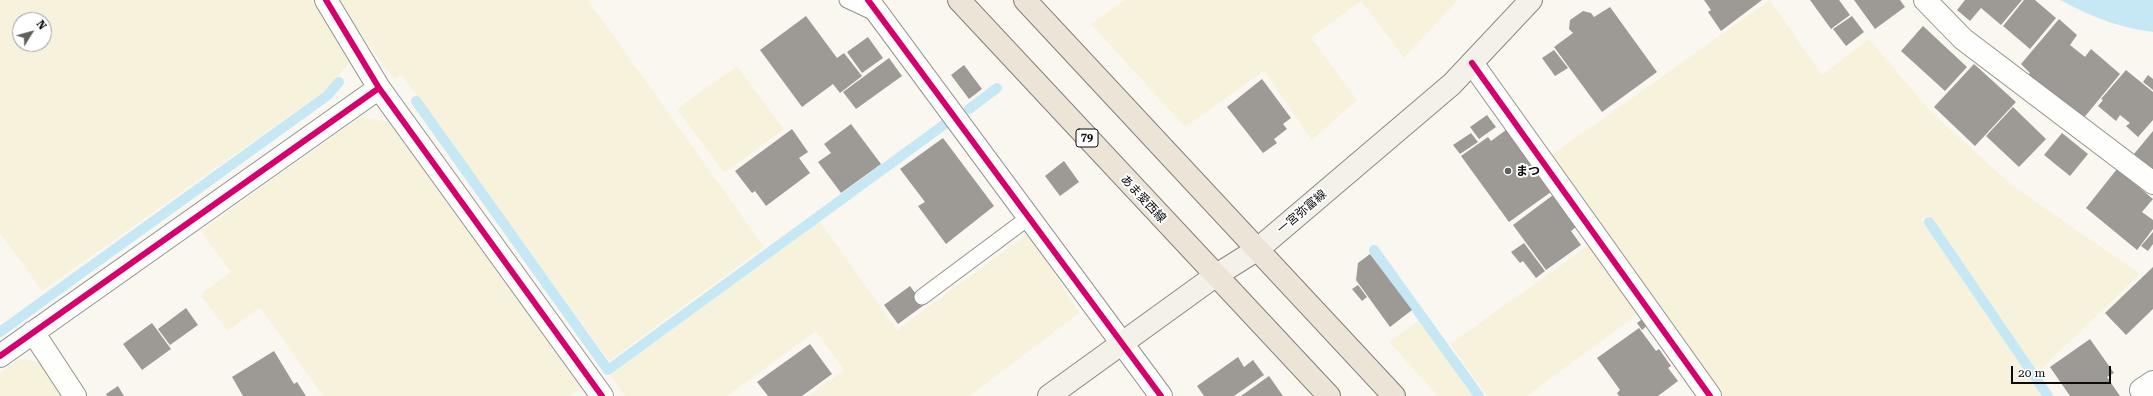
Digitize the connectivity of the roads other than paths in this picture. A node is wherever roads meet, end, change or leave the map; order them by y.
1 (326, 0) edge
2 (847, 0) edge
3 (959, 0) edge
4 (1025, 0) edge
5 (1531, 0) edge
6 (1925, 0) edge
7 (874, 8) edge
8 (1472, 63) junction
9 (379, 88) junction
10 (2153, 183) edge
11 (1028, 218) junction
12 (1258, 249) junction
13 (1215, 276) junction
14 (922, 297) dead end
15 (33, 332) junction
16 (1122, 343) junction
17 (0, 356) edge
18 (2153, 382) edge
19 (75, 396) edge
20 (602, 396) edge
21 (1049, 396) edge
22 (1161, 396) edge
23 (1329, 396) edge
24 (1394, 396) edge
25 (1710, 396) edge
26 (2145, 396) edge

1 - 9 street
2 - 7 lane
3 - 13 main road, あま愛西線 / 79
4 - 12 main road
5 - 8 main road, 一宮弥富線
6 - 10 street
7 - 11 street
8 - 12 main road, 一宮弥富線
8 - 25 street
9 - 15 street
9 - 20 street
11 - 14 lane
11 - 16 street
12 - 13 main road, 一宮弥富線
12 - 24 main road
13 - 16 main road, 一宮弥富線
13 - 23 main road, あま愛西線 / 79
15 - 17 street
15 - 19 street
16 - 21 main road, 一宮弥富線
16 - 22 street
18 - 26 street

